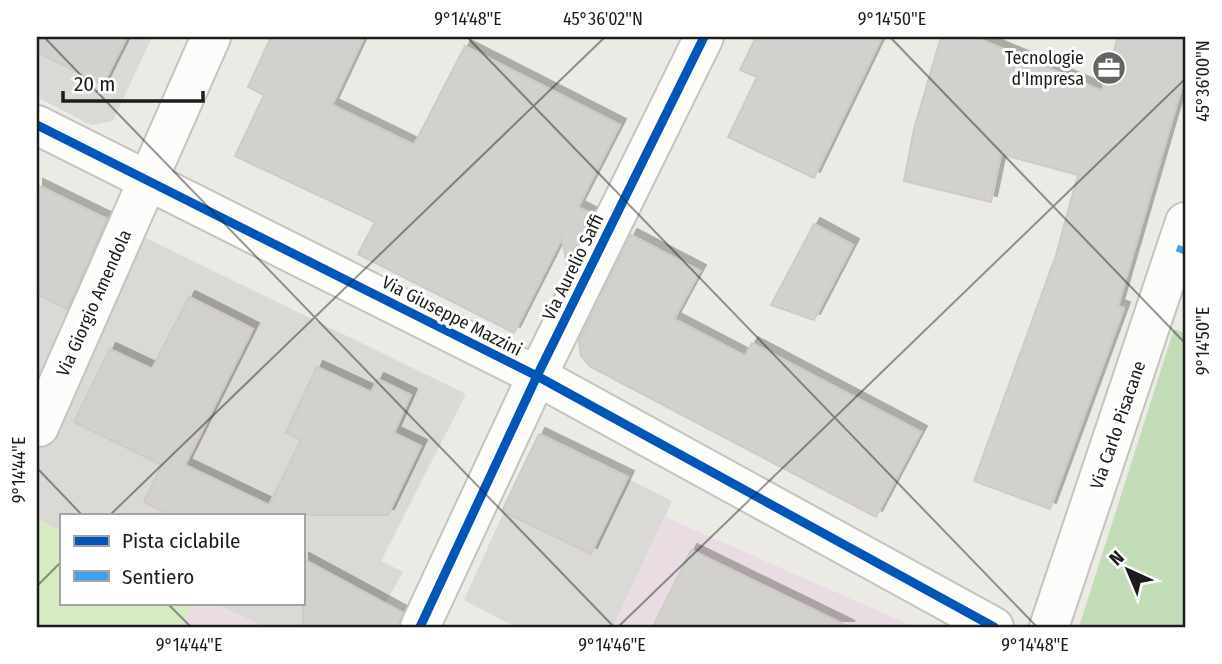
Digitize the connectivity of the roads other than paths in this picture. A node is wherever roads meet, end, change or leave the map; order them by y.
1 (211, 37) edge
2 (704, 37) edge
3 (37, 125) edge
4 (148, 180) junction
5 (1185, 222) edge
6 (537, 376) junction
7 (39, 426) dead end
8 (420, 627) edge
9 (994, 627) edge
10 (1049, 627) edge

1 - 4 street, Via Giorgio Amendola
2 - 6 street, Via Aurelio Saffi
3 - 4 street, Via Giuseppe Mazzini
4 - 6 street, Via Giuseppe Mazzini
4 - 7 street, Via Giorgio Amendola
5 - 10 street, Via Carlo Pisacane
6 - 8 street, Via Aurelio Saffi
6 - 9 street, Via Giuseppe Mazzini

